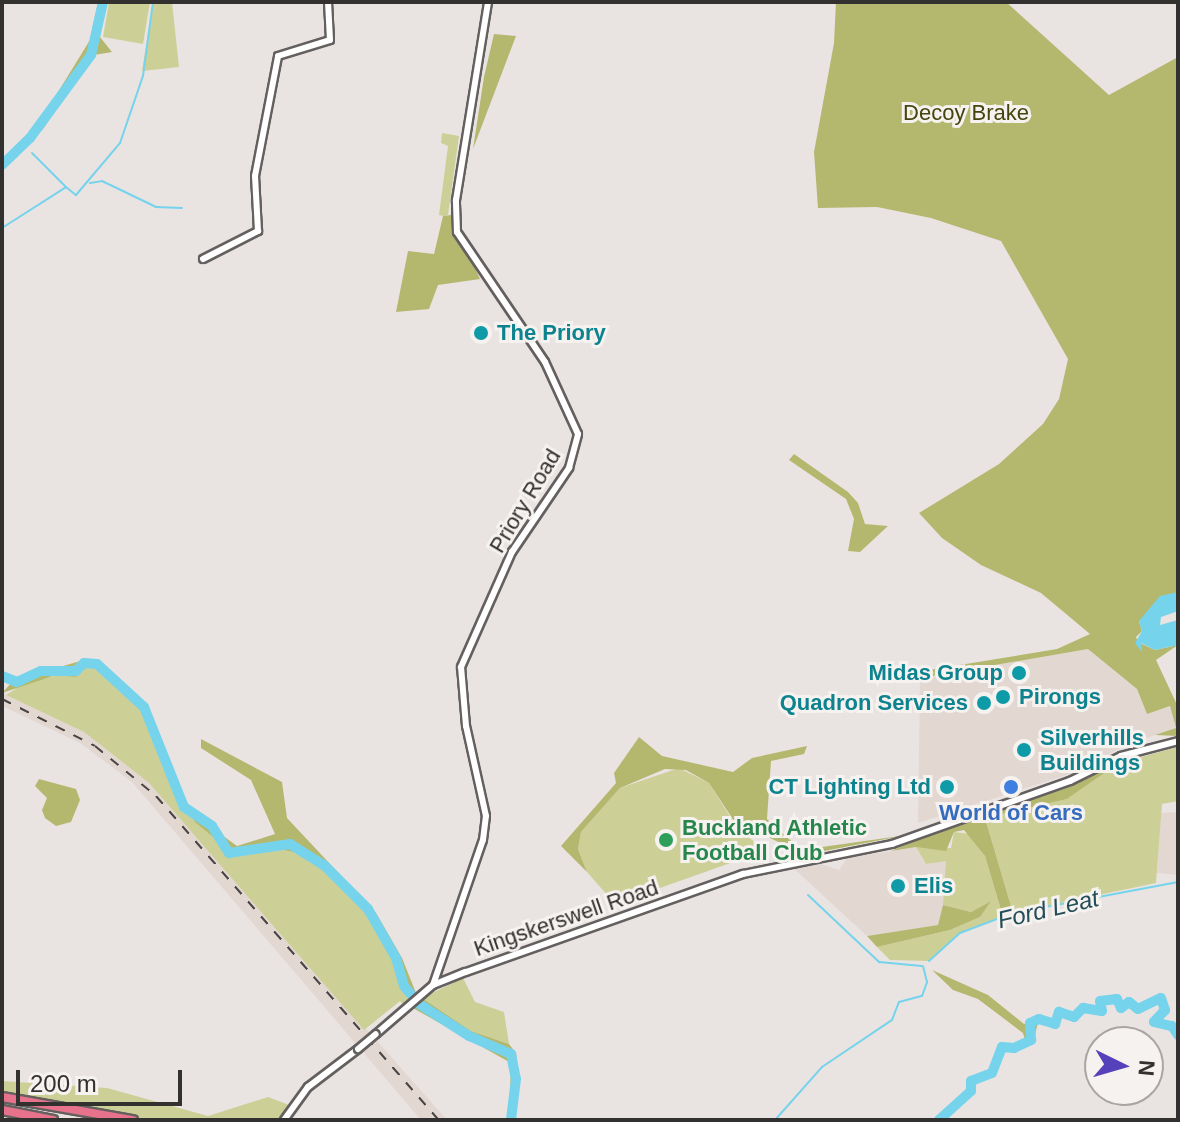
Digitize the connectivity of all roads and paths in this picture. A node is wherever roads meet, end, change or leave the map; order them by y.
1 (328, 2) edge
2 (488, 2) edge
3 (203, 259) dead end
4 (1178, 741) edge
5 (433, 985) junction
6 (2, 1097) edge
7 (2, 1110) edge
8 (53, 1120) edge
9 (133, 1120) edge
10 (284, 1120) edge

1 - 3 street
2 - 5 street, Priory Road
4 - 5 street, Kingskerswell Road
5 - 10 street, Kingskerswell Road, bridge
6 - 9 highway
7 - 8 highway

